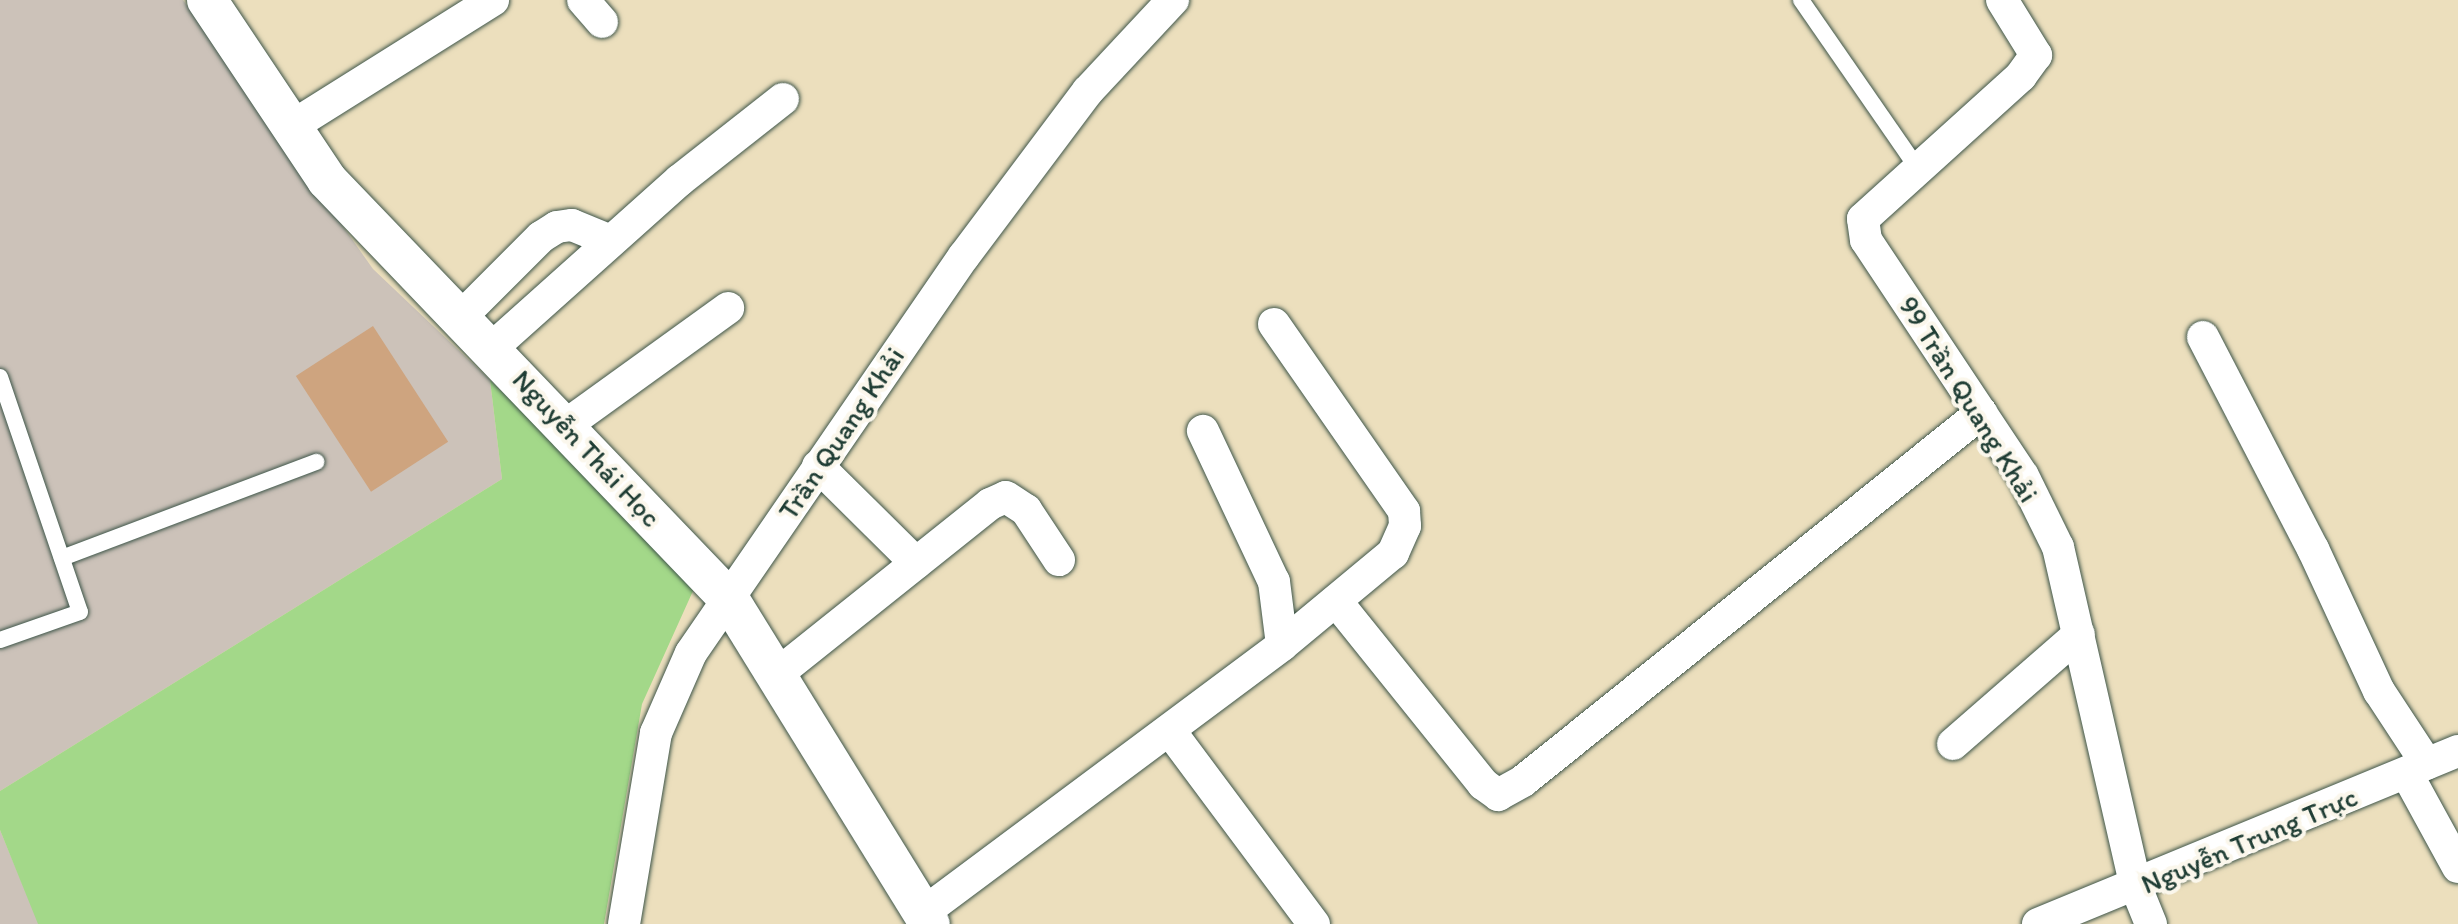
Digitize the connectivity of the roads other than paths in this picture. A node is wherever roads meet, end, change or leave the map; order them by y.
1 (207, 0) edge
2 (493, 0) edge
3 (1173, 0) edge
4 (1801, 0) edge
5 (2002, 0) edge
6 (783, 99) dead end
7 (289, 128) junction
8 (1916, 166) junction
9 (611, 241) junction
10 (728, 308) dead end
11 (460, 318) junction
12 (1274, 324) dead end
13 (2203, 337) dead end
14 (492, 348) junction
15 (0, 377) edge
16 (1981, 413) junction
17 (566, 425) junction
18 (1203, 431) dead end
19 (316, 462) dead end
20 (818, 466) junction
21 (62, 558) junction
22 (1059, 560) dead end
23 (916, 563) junction
24 (729, 599) junction
25 (1336, 601) junction
26 (2079, 634) junction
27 (0, 640) edge
28 (1282, 645) junction
29 (776, 675) junction
30 (1170, 731) junction
31 (1953, 744) dead end
32 (2458, 751) edge
33 (2417, 769) junction
34 (2458, 867) edge
35 (2136, 887) junction
36 (927, 918) edge
37 (624, 924) edge
38 (1314, 924) edge
39 (2038, 924) edge
40 (2151, 924) edge

1 - 7 street, Nguyễn Thái Học
2 - 7 street
3 - 20 street, Trần Quang Khải
4 - 8 lane
5 - 8 street, 99 Trần Quang Khải
6 - 9 street
7 - 11 street, Nguyễn Thái Học
8 - 16 street, 99 Trần Quang Khải
9 - 11 street
9 - 14 street
10 - 17 street
11 - 14 street, Nguyễn Thái Học
12 - 25 street
13 - 33 street
14 - 17 street, Nguyễn Thái Học
15 - 21 lane
16 - 25 street
16 - 26 street, 99 Trần Quang Khải
17 - 24 street, Nguyễn Thái Học
18 - 28 street
19 - 21 lane
20 - 23 street
20 - 24 street, Trần Quang Khải
21 - 27 lane
22 - 23 street
23 - 29 street
24 - 29 street, Nguyễn Thái Học
24 - 37 street, Trần Quang Khải
25 - 28 street
26 - 31 street
26 - 35 street, 99 Trần Quang Khải
28 - 30 street
29 - 36 street, Nguyễn Thái Học
30 - 36 street
30 - 38 street
32 - 33 street, Nguyễn Trung Trực
33 - 34 street
33 - 35 street, Nguyễn Trung Trực
35 - 39 street, Nguyễn Trung Trực
35 - 40 street, 99 Trần Quang Khải

